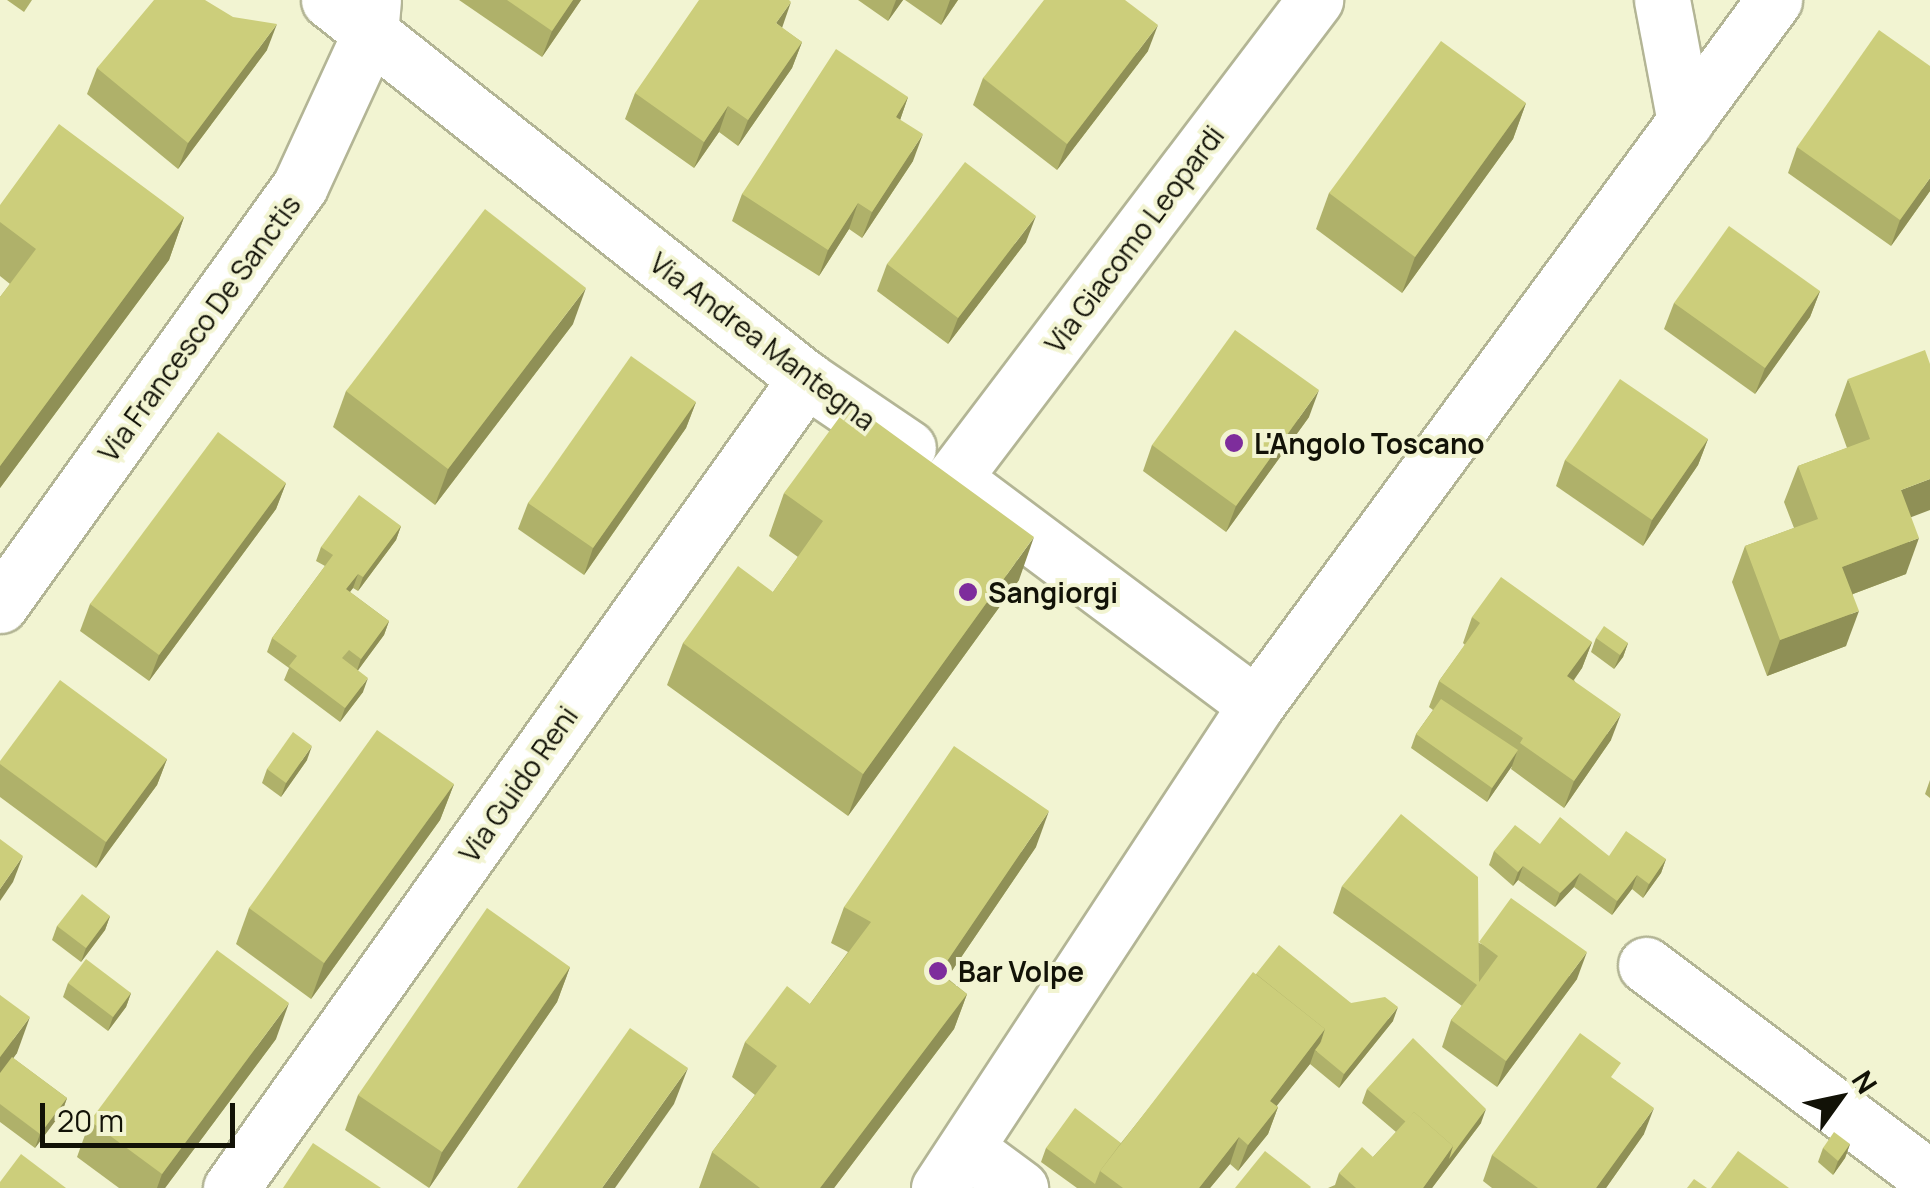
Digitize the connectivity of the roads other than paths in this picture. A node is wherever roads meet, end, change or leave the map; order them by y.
1 (1662, 0) edge
2 (1774, 0) edge
3 (1295, 7) edge
4 (357, 11) edge
5 (1685, 122) junction
6 (806, 380) junction
7 (953, 478) junction
8 (0, 605) edge
9 (1256, 705) junction
10 (1646, 965) dead end
11 (953, 1169) edge
12 (1930, 1178) edge
13 (230, 1188) edge
14 (1020, 1188) edge

1 - 5 street
2 - 5 street
3 - 7 street, Via Giacomo Leopardi
4 - 6 street, Via Andrea Mantegna
4 - 8 street, Via Francesco De Sanctis
5 - 9 street
6 - 7 street, Via Andrea Mantegna
6 - 13 street, Via Guido Reni
7 - 9 street, Via Andrea Mantegna
9 - 11 street
10 - 12 street
11 - 14 street

